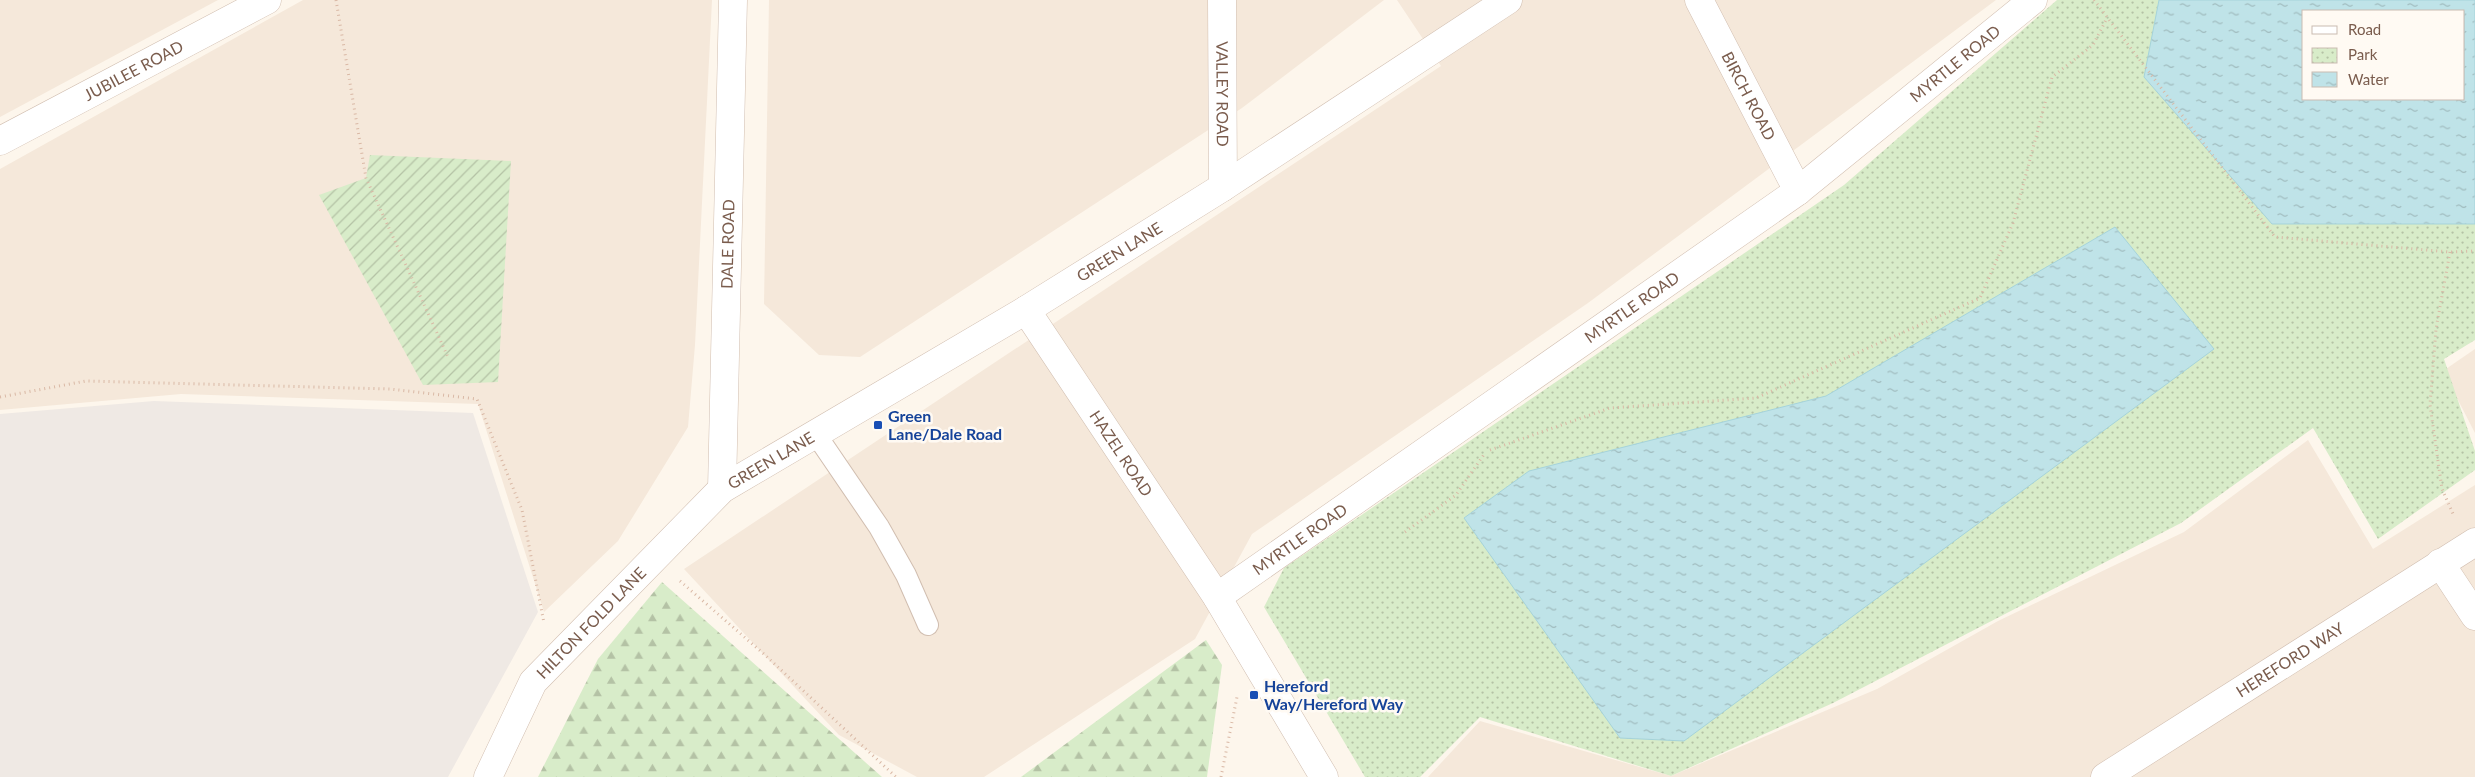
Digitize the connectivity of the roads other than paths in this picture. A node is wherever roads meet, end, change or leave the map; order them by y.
1 (267, 0) edge
2 (733, 0) edge
3 (1222, 0) edge
4 (1508, 0) edge
5 (1699, 0) edge
6 (2033, 0) edge
7 (0, 141) edge
8 (1223, 187) junction
9 (1798, 191) junction
10 (1026, 310) junction
11 (816, 433) junction
12 (722, 489) junction
13 (2471, 544) edge
14 (2440, 564) junction
15 (1217, 597) junction
16 (2475, 616) edge
17 (928, 626) dead end
18 (488, 777) edge
19 (1324, 777) edge
20 (2105, 777) edge

1 - 7 street, JUBILEE ROAD
2 - 12 street, DALE ROAD
3 - 8 street, VALLEY ROAD
4 - 8 street, GREEN LANE
5 - 9 street, BIRCH ROAD
6 - 9 street, MYRTLE ROAD
8 - 10 street, GREEN LANE
9 - 15 street, MYRTLE ROAD
10 - 11 street, GREEN LANE
10 - 15 street, HAZEL ROAD
11 - 12 street, GREEN LANE
11 - 17 lane
12 - 18 street, HILTON FOLD LANE
13 - 14 street, HEREFORD WAY
14 - 16 street
14 - 20 street, HEREFORD WAY
15 - 19 street

